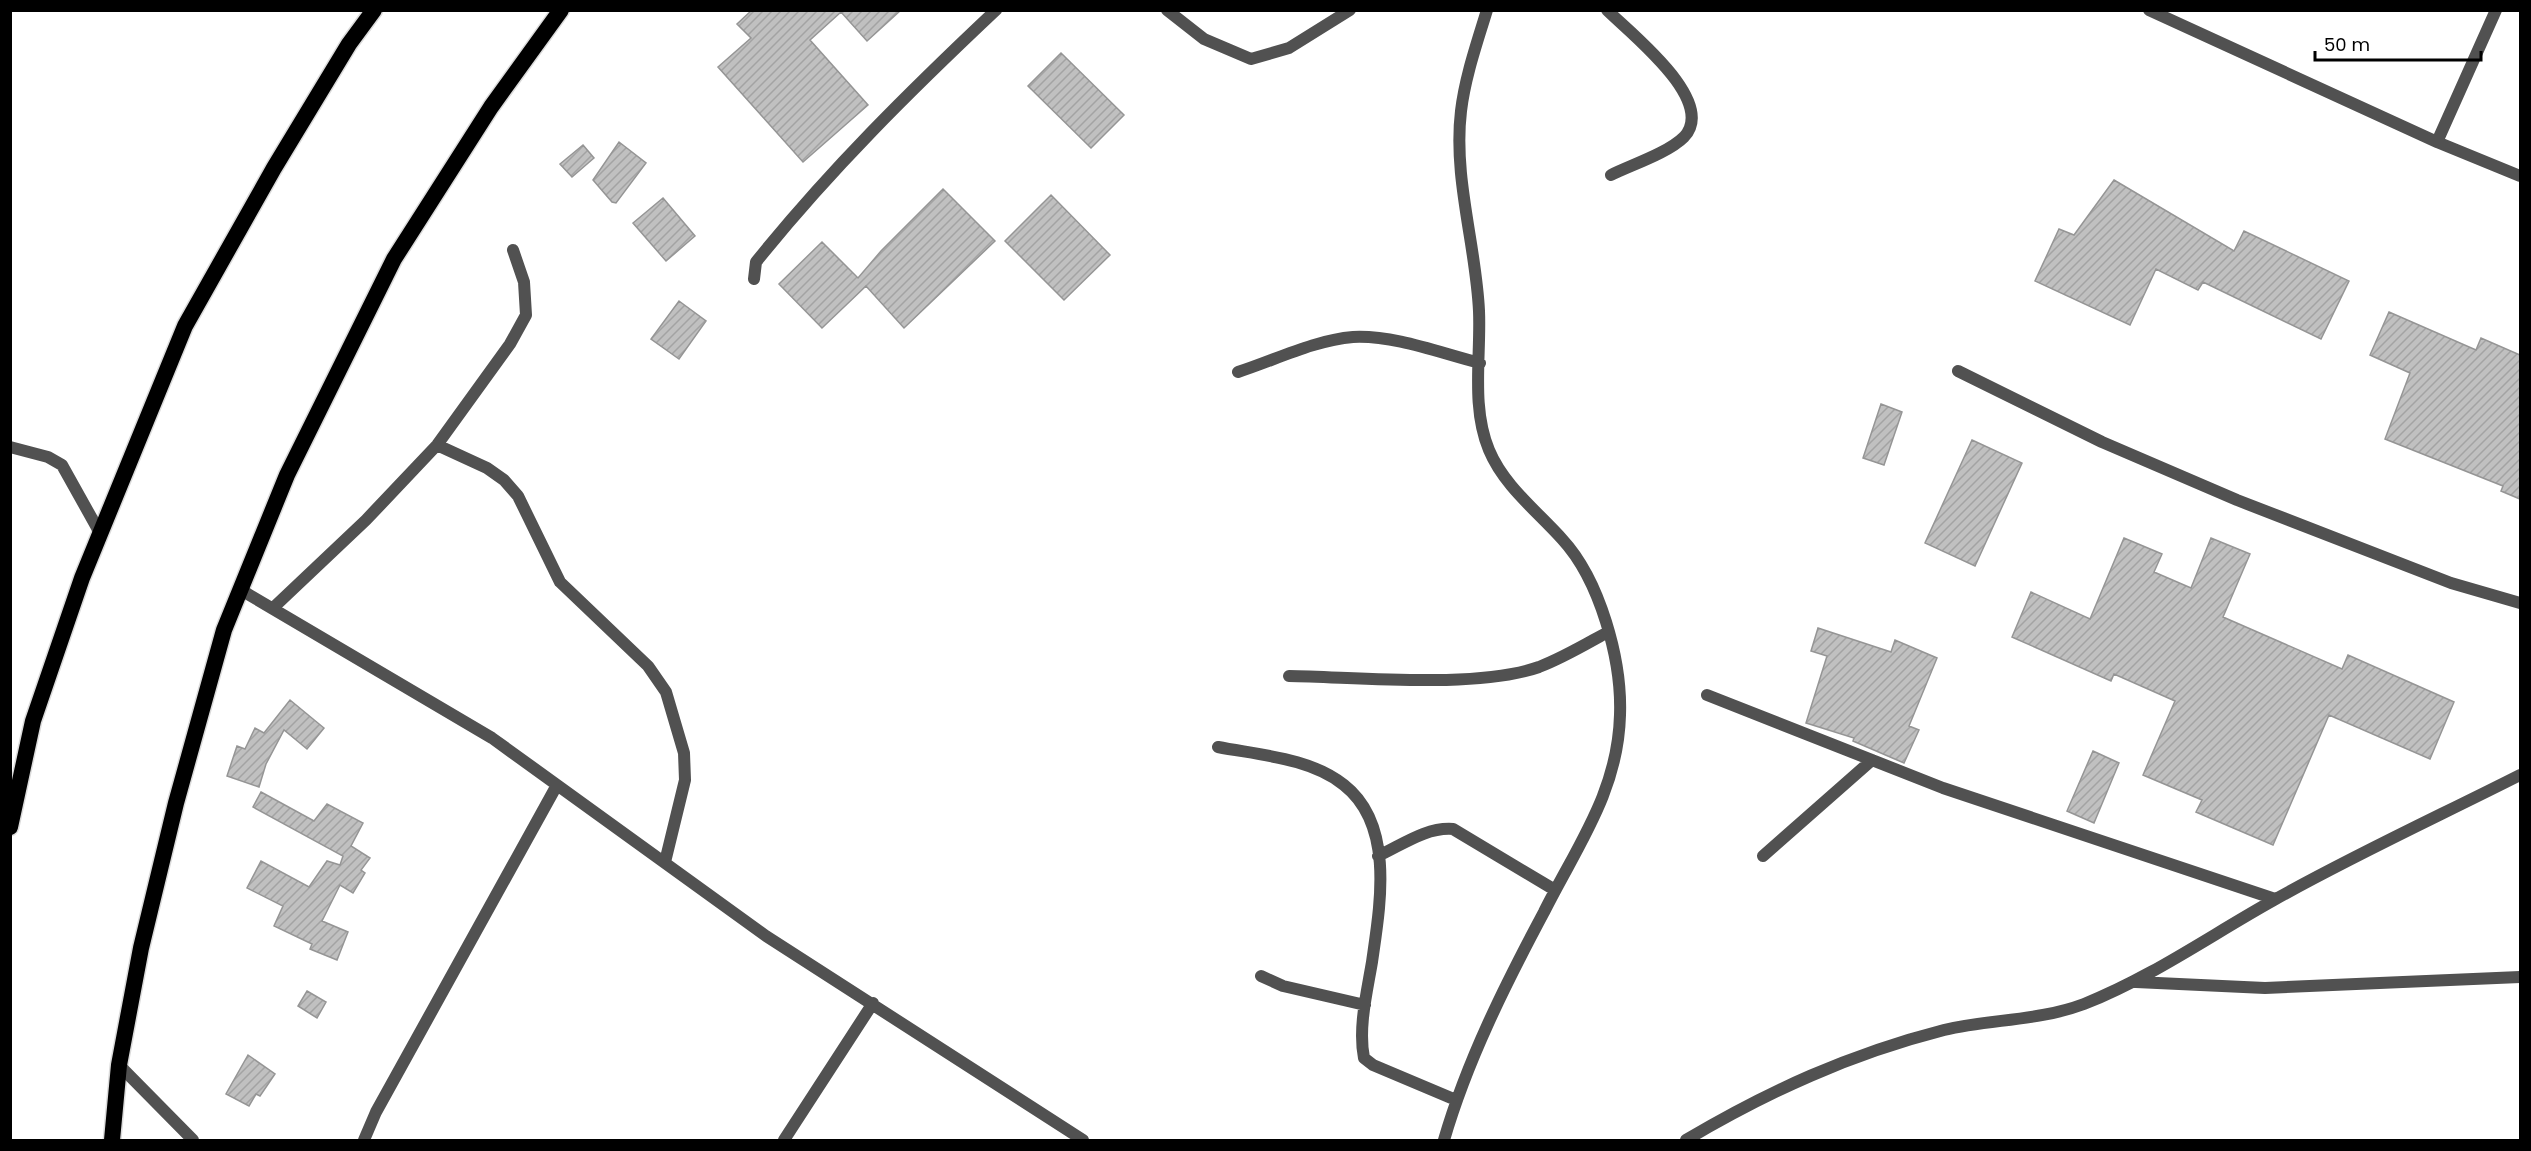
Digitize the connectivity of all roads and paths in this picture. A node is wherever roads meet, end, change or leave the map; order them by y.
1 (374, 10) edge
2 (561, 10) edge
3 (996, 10) edge
4 (1167, 10) edge
5 (1350, 10) edge
6 (1486, 10) edge
7 (1607, 10) edge
8 (2149, 10) edge
9 (2496, 10) edge
10 (2437, 142) junction
11 (1611, 175) dead end
12 (2520, 176) edge
13 (513, 250) dead end
14 (754, 279) dead end
15 (1480, 363) junction
16 (1958, 371) dead end
17 (1238, 372) dead end
18 (437, 445) junction
19 (10, 447) edge
20 (99, 533) junction
21 (241, 590) junction
22 (2520, 603) edge
23 (273, 608) junction
24 (1608, 632) junction
25 (1289, 676) dead end
26 (1707, 695) dead end
27 (1218, 747) dead end
28 (1872, 760) junction
29 (2520, 775) edge
30 (558, 785) junction
31 (10, 826) edge
32 (1378, 856) junction
33 (1763, 856) dead end
34 (665, 862) junction
35 (1555, 890) junction
36 (2275, 899) junction
37 (1262, 976) dead end
38 (2520, 977) edge
39 (2135, 982) junction
40 (873, 1003) junction
41 (1365, 1005) junction
42 (119, 1065) junction
43 (1456, 1100) junction
44 (112, 1140) edge
45 (193, 1140) edge
46 (364, 1140) edge
47 (784, 1140) edge
48 (1083, 1140) edge
49 (1444, 1140) edge
50 (1686, 1140) edge

1 - 20 highway
2 - 21 highway
3 - 14 street
4 - 5 street
6 - 15 street
7 - 11 street
8 - 10 street
9 - 10 street
10 - 12 street
13 - 18 street
15 - 17 street
15 - 24 street
16 - 22 street
18 - 23 street
18 - 34 street
19 - 20 street
20 - 31 highway
21 - 23 street
21 - 42 highway
23 - 30 street
24 - 25 street
24 - 35 street
26 - 28 street
27 - 32 street
28 - 33 street
28 - 36 street
29 - 36 street
30 - 34 street
30 - 46 street
32 - 35 street
32 - 41 street
34 - 40 street
35 - 43 street
36 - 39 street
37 - 41 street
38 - 39 street
39 - 50 street
40 - 47 street
40 - 48 street
41 - 43 street
42 - 44 highway
42 - 45 street
43 - 49 street

